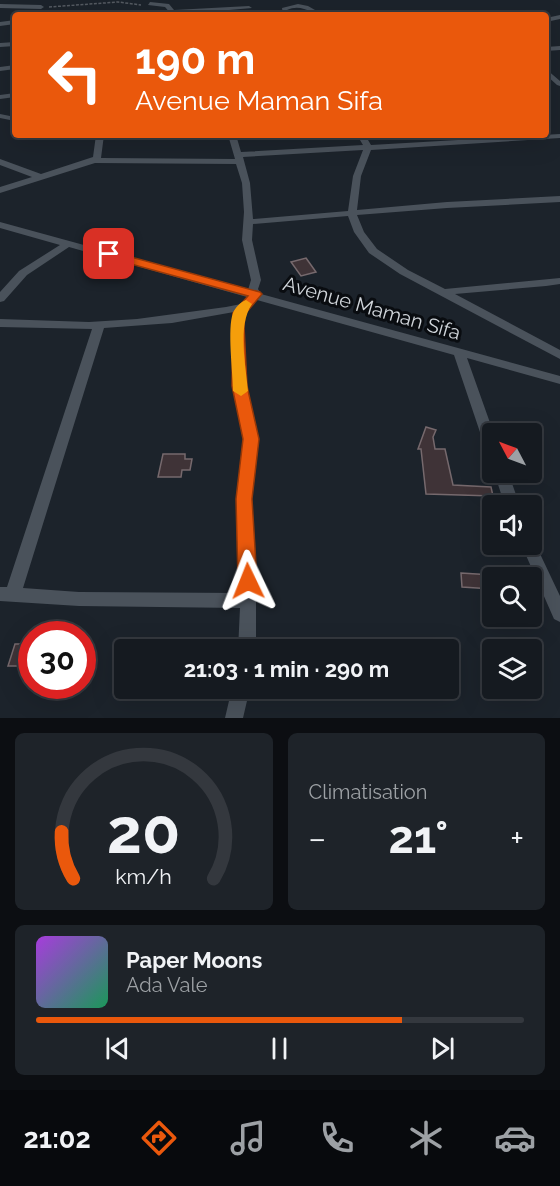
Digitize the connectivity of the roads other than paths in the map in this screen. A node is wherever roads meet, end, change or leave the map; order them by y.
1 (150, 4) road end
2 (0, 6) edge
3 (41, 8) road end
4 (249, 8) dead end
5 (312, 10) dead end
6 (173, 12) edge
7 (200, 12) edge
8 (284, 12) edge
9 (559, 84) edge
10 (549, 88) dead end
11 (100, 138) edge
12 (233, 138) edge
13 (364, 138) edge
14 (525, 138) edge
15 (368, 147) junction
16 (240, 158) junction
17 (94, 160) junction
18 (0, 162) edge
19 (41, 177) junction
20 (0, 190) edge
21 (560, 199) edge
22 (352, 214) junction
23 (248, 222) junction
24 (0, 225) edge
25 (69, 243) junction
26 (560, 282) edge
27 (445, 292) junction
28 (256, 294) junction
29 (0, 299) edge
30 (243, 307) junction
31 (0, 323) edge
32 (99, 326) junction
33 (459, 352) junction
34 (560, 356) edge
35 (560, 380) edge
36 (484, 423) edge
37 (533, 555) edge
38 (7, 595) edge
39 (248, 601) junction
40 (560, 614) edge
41 (247, 639) edge
42 (238, 699) edge
43 (234, 718) edge

1 - 6 street
2 - 3 street
4 - 7 street
5 - 8 street
9 - 10 street
11 - 17 street
12 - 16 street
13 - 15 street
14 - 15 street
15 - 16 street
15 - 22 street
16 - 17 street
16 - 23 street
17 - 19 street
18 - 19 street
19 - 20 street
21 - 22 street
22 - 23 street
22 - 27 street
23 - 28 street
24 - 25 street, Avenue Maman Sifa
25 - 28 street, Avenue Maman Sifa
25 - 29 street
26 - 27 street
27 - 34 street
28 - 30 street
28 - 33 street, Avenue Maman Sifa
30 - 32 street
30 - 39 street
31 - 32 street
32 - 38 street
33 - 35 street, Avenue Maman Sifa
33 - 36 street
37 - 40 street
38 - 39 street
39 - 41 street
42 - 43 street

